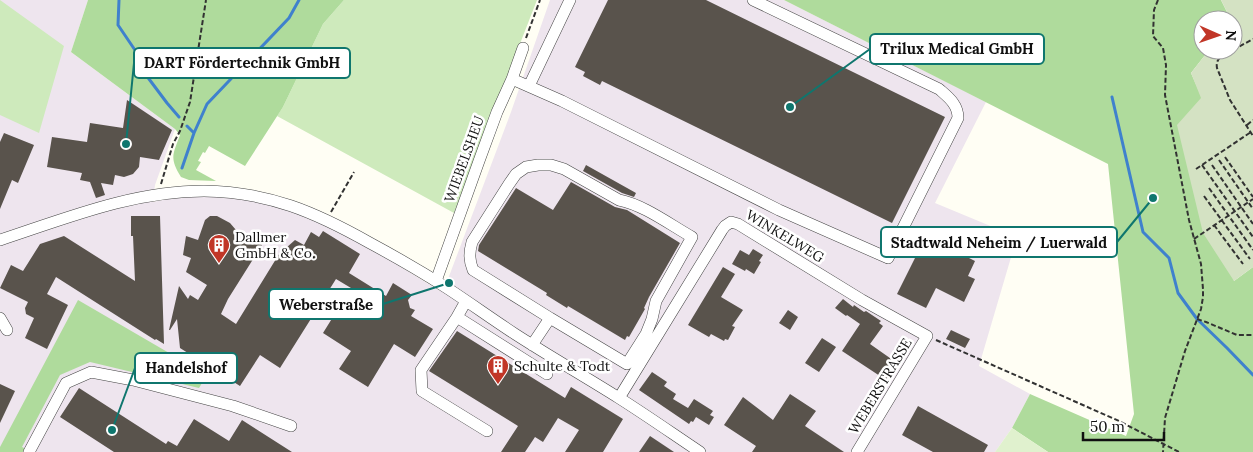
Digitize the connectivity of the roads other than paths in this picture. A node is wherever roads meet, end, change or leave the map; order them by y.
1 (570, 0) edge
2 (753, 0) edge
3 (523, 48) road end
4 (512, 79) junction
5 (529, 86) junction
6 (0, 240) edge
7 (436, 281) junction
8 (466, 301) junction
9 (457, 317) junction
10 (0, 318) edge
11 (550, 318) junction
12 (7, 330) dead end
13 (927, 336) joint
14 (532, 345) junction
15 (547, 374) dead end
16 (619, 398) junction
17 (291, 426) dead end
18 (487, 432) dead end
19 (29, 452) edge
20 (700, 452) edge
21 (857, 452) edge

1 - 5 street
2 - 5 street
3 - 4 street, WIEBELSHEU
4 - 5 street
4 - 7 street, WIEBELSHEU
6 - 7 street
7 - 8 street
8 - 9 street
8 - 14 street
9 - 15 street
9 - 18 street
10 - 12 street
11 - 11 street
11 - 14 street
13 - 16 street, WINKELWEG
13 - 21 street, WEBERSTRASSE
14 - 16 street
16 - 20 street
17 - 19 street

